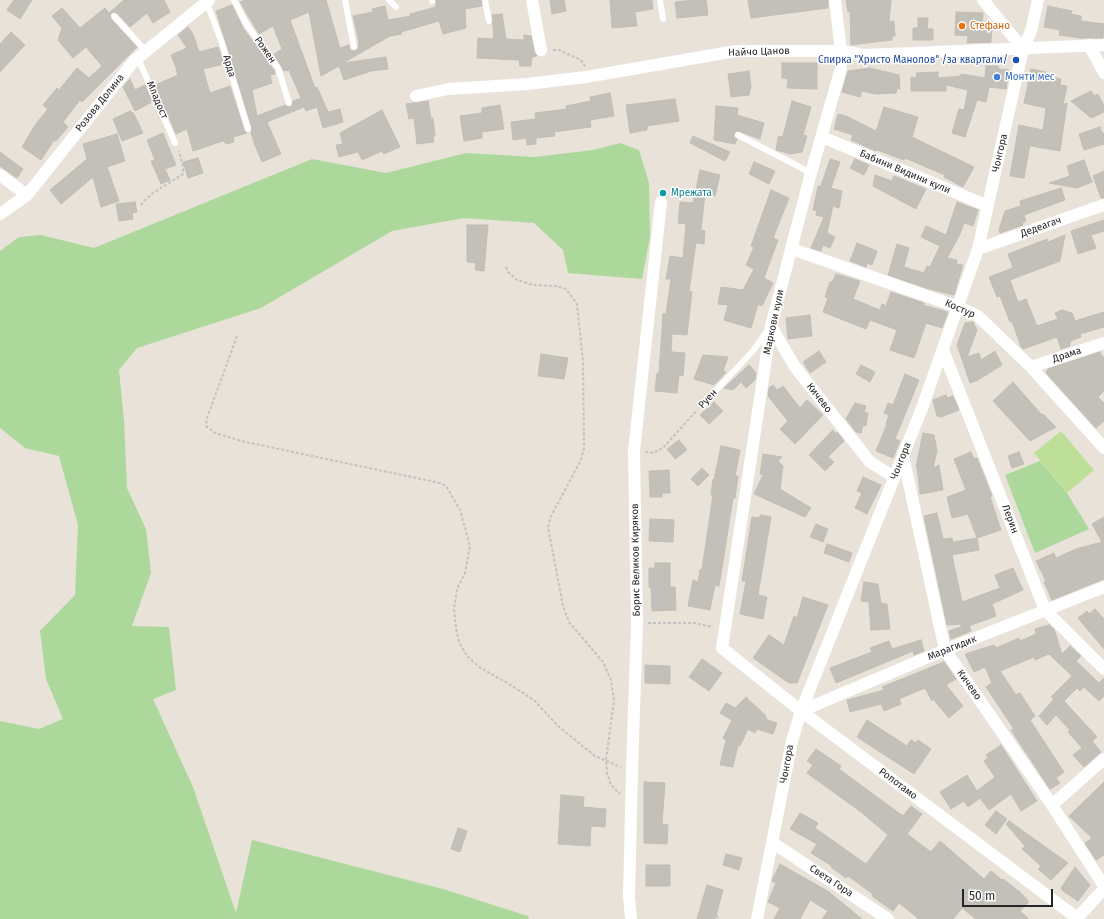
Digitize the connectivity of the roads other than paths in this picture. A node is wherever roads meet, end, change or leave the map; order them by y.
1 (234, 0) edge
2 (345, 0) edge
3 (389, 0) edge
4 (485, 0) edge
5 (532, 0) edge
6 (660, 0) edge
7 (835, 0) edge
8 (983, 0) edge
9 (1038, 0) edge
10 (208, 1) edge
11 (396, 7) dead end
12 (114, 16) dead end
13 (663, 19) dead end
14 (489, 21) dead end
15 (1089, 45) junction
16 (1104, 45) edge
17 (354, 47) dead end
18 (1024, 49) junction
19 (542, 50) road end
20 (841, 51) junction
21 (142, 54) junction
22 (1104, 73) edge
23 (416, 96) dead end
24 (289, 103) dead end
25 (248, 129) dead end
26 (738, 135) dead end
27 (822, 137) junction
28 (175, 143) road end
29 (811, 173) junction
30 (0, 175) edge
31 (27, 195) junction
32 (662, 202) dead end
33 (1104, 205) edge
34 (988, 206) junction
35 (0, 214) edge
36 (792, 248) junction
37 (978, 249) junction
38 (958, 307) junction
39 (771, 326) junction
40 (1104, 343) edge
41 (943, 350) junction
42 (1031, 367) junction
43 (702, 405) road end
44 (1104, 448) edge
45 (903, 456) junction
46 (894, 477) junction
47 (1104, 586) edge
48 (1045, 610) junction
49 (722, 648) joint
50 (945, 650) junction
51 (1104, 669) edge
52 (801, 711) junction
53 (1104, 759) edge
54 (1052, 805) junction
55 (773, 843) junction
56 (1104, 887) edge
57 (1076, 918) edge
58 (631, 919) edge
59 (757, 919) edge
60 (888, 919) edge

1 - 24 lane, Рожен
2 - 17 lane
3 - 11 lane
4 - 14 lane
5 - 19 street
6 - 13 lane
7 - 20 street, Маркови кули
8 - 18 street
9 - 18 street, Чонгора
10 - 21 street, Розова Долина
10 - 25 lane, Арда
12 - 21 lane, Младост
15 - 16 street, Найчо Цанов
15 - 18 street, Найчо Цанов
15 - 22 street
18 - 20 street, Найчо Цанов
18 - 34 street, Чонгора
20 - 23 street, Найчо Цанов
20 - 27 street, Маркови кули
21 - 28 lane, Младост
21 - 31 street, Розова Долина
26 - 29 lane
27 - 29 street, Маркови кули
27 - 34 street, Бабини Видини кули
29 - 36 street, Маркови кули
30 - 31 street
31 - 35 street, Розова Долина
32 - 58 street, Борис Великов Киряков
33 - 37 street, Дедеагач
34 - 37 street, Чонгора
36 - 38 street, Костур
36 - 39 street, Маркови кули
37 - 38 street, Чонгора
38 - 41 street, Чонгора
38 - 42 street, Костур
39 - 43 lane, Руен
39 - 46 street, Кичево
39 - 49 street, Маркови кули
40 - 42 street, Драма
41 - 45 street, Чонгора
41 - 48 street, Лерин
42 - 44 street, Костур
45 - 46 street, Чонгора
45 - 50 street, Кичево
46 - 52 street, Чонгора
47 - 48 street, Марагидик
48 - 50 street, Марагидик
48 - 51 street, Лерин
49 - 52 street, Ропотамо
50 - 52 street, Марагидик
50 - 54 street, Кичево
52 - 55 street, Чонгора
52 - 57 street, Ропотамо
53 - 54 street
54 - 56 street, Кичево
55 - 59 street, Чонгора
55 - 60 street, Света Гора
56 - 57 street

